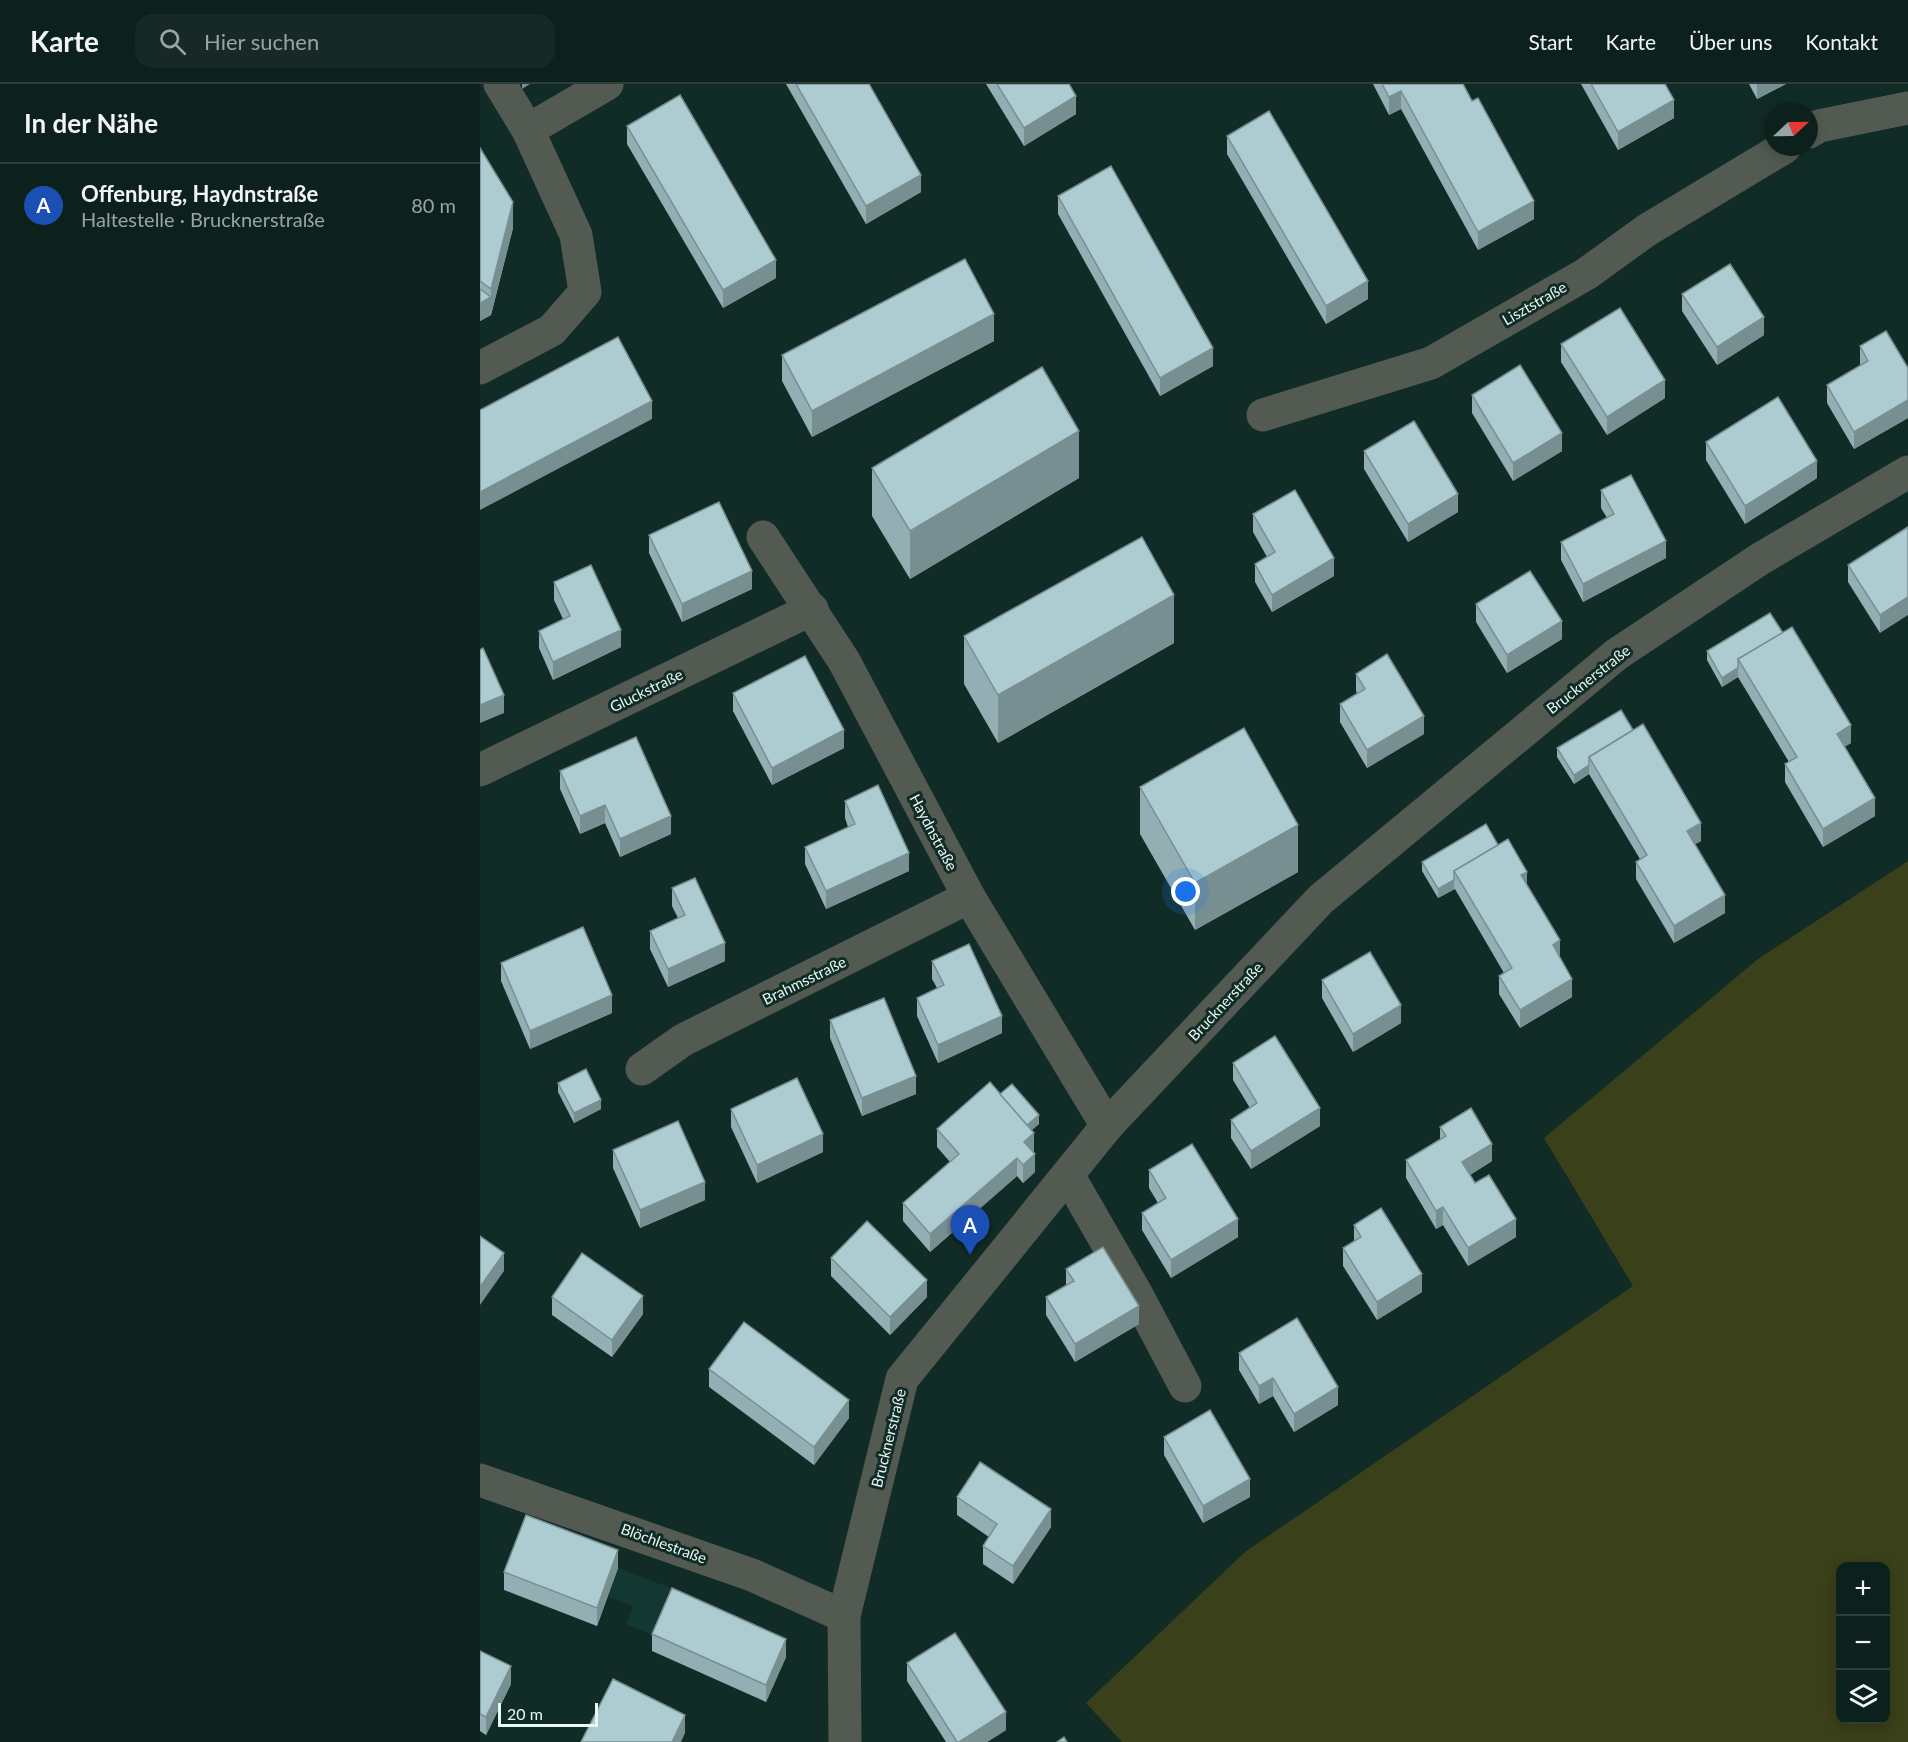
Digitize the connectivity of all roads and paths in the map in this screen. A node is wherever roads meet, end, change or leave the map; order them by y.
1 (500, 84) edge
2 (608, 84) edge
3 (1908, 108) edge
4 (1818, 127) edge
5 (528, 130) junction
6 (1770, 156) edge
7 (480, 368) edge
8 (1263, 415) dead end
9 (1908, 472) edge
10 (763, 537) dead end
11 (812, 609) junction
12 (480, 770) edge
13 (969, 897) junction
14 (642, 1069) dead end
15 (1107, 1126) junction
16 (1068, 1175) junction
17 (1185, 1386) dead end
18 (480, 1480) edge
19 (844, 1616) junction
20 (845, 1742) edge

1 - 5 street
2 - 5 street
3 - 4 street
5 - 7 street
6 - 8 street, Lisztstraße
9 - 15 street, Brucknerstraße
10 - 11 street, Haydnstraße
11 - 12 street, Gluckstraße
11 - 13 street, Haydnstraße
13 - 14 street, Brahmsstraße
13 - 15 street, Haydnstraße
15 - 16 street, Brucknerstraße
16 - 17 street
16 - 19 street, Brucknerstraße
18 - 19 street, Blöchlestraße
19 - 20 street, Brucknerstraße

